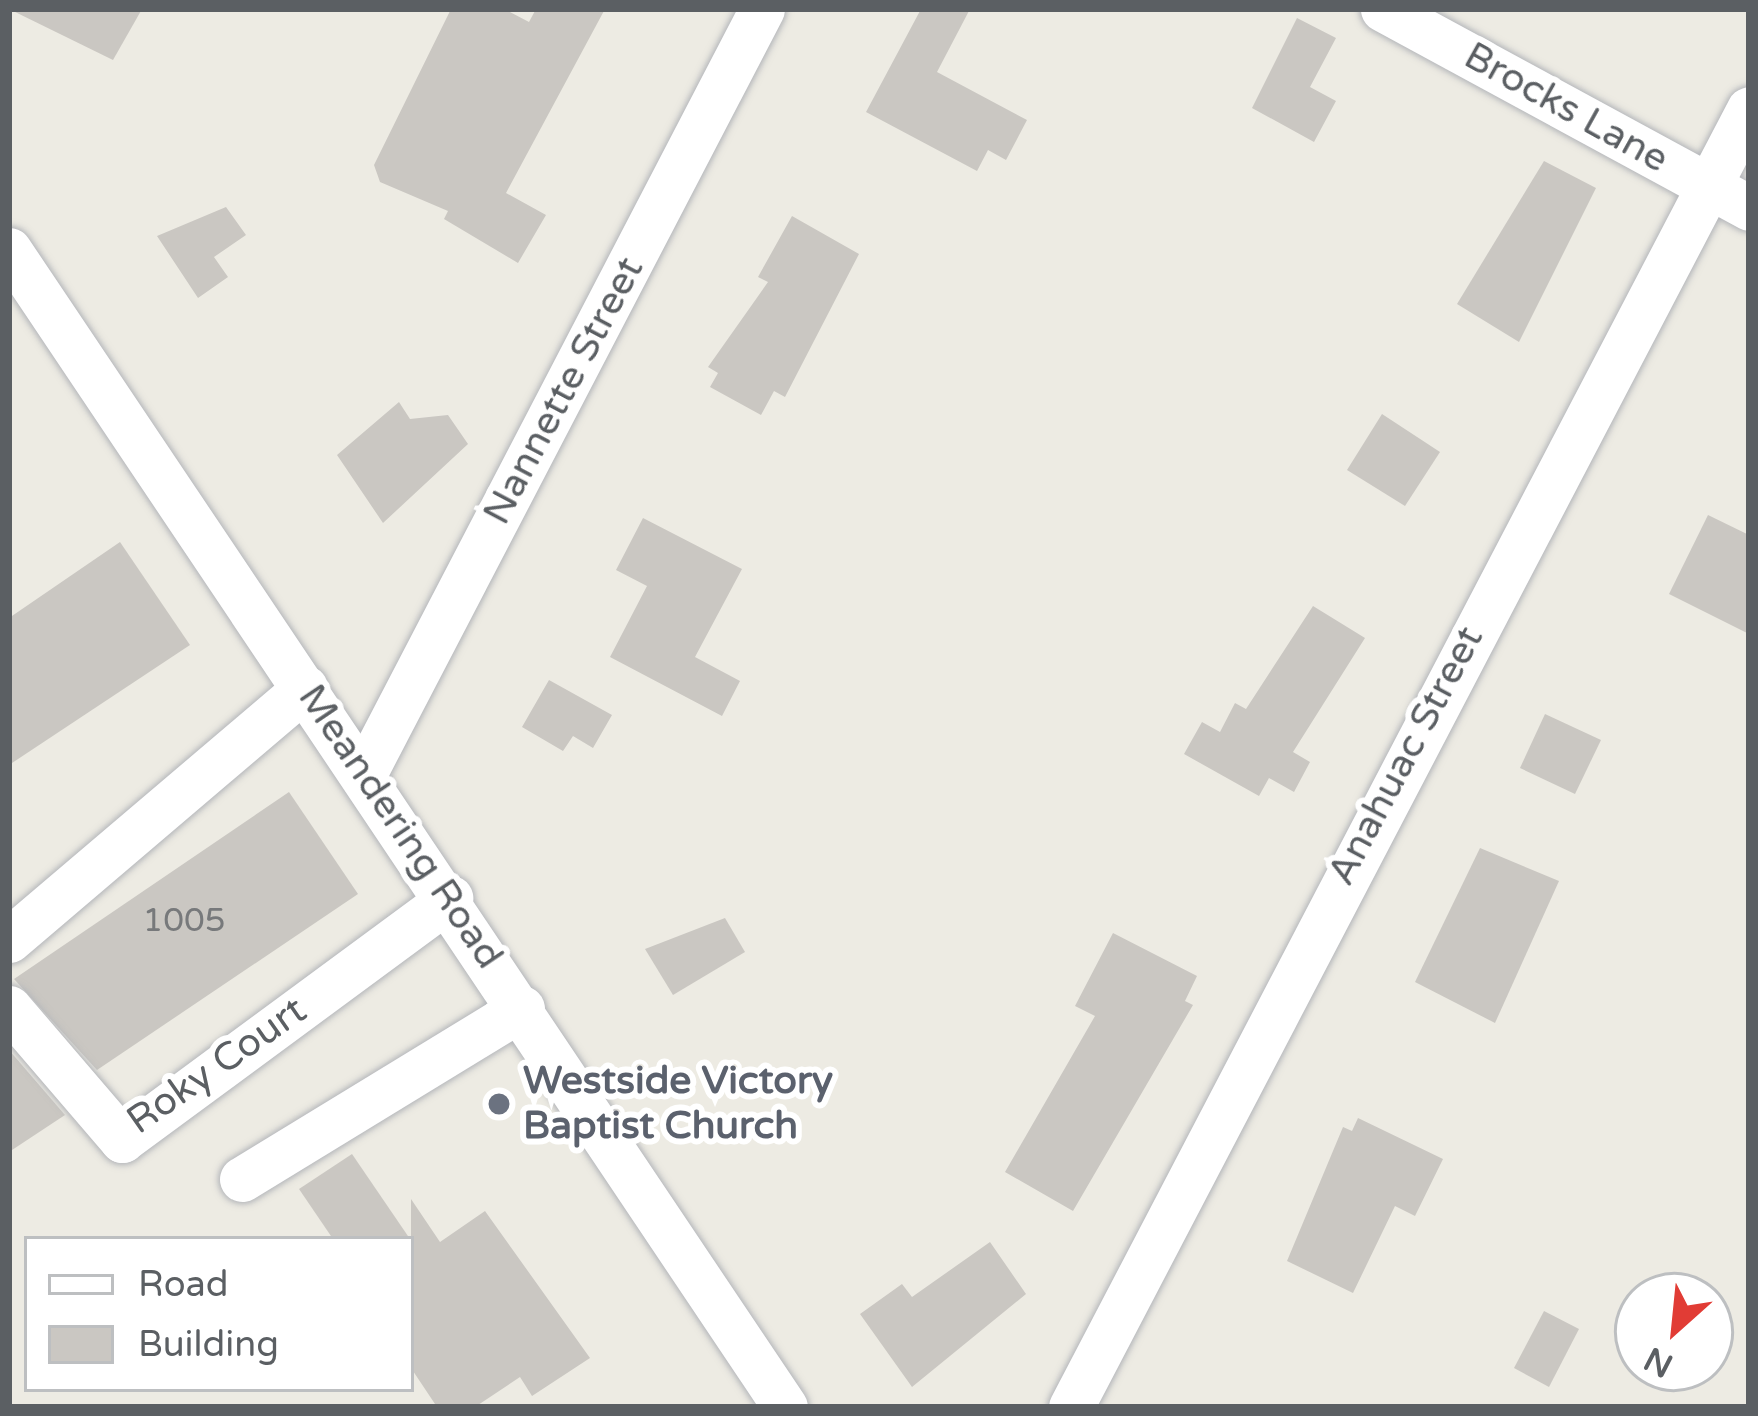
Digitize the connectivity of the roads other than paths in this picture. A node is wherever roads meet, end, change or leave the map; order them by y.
1 (761, 9) edge
2 (1383, 9) edge
3 (1749, 109) edge
4 (1708, 186) junction
5 (1749, 208) edge
6 (9, 250) edge
7 (305, 688) junction
8 (364, 772) junction
9 (450, 898) junction
10 (9, 940) edge
11 (522, 1007) junction
12 (9, 1008) edge
13 (242, 1179) dead end
14 (784, 1407) edge
15 (1071, 1407) edge

1 - 8 street, Nannette Street
2 - 4 street, Brocks Lane
3 - 4 street, Anahuac Street
4 - 5 street, Brocks Lane
4 - 15 street, Anahuac Street
6 - 7 street, Meandering Road
7 - 8 street, Meandering Road
7 - 10 street
8 - 9 street, Meandering Road
9 - 11 street, Meandering Road
9 - 12 street, Roky Court
11 - 13 street
11 - 14 street, Meandering Road

